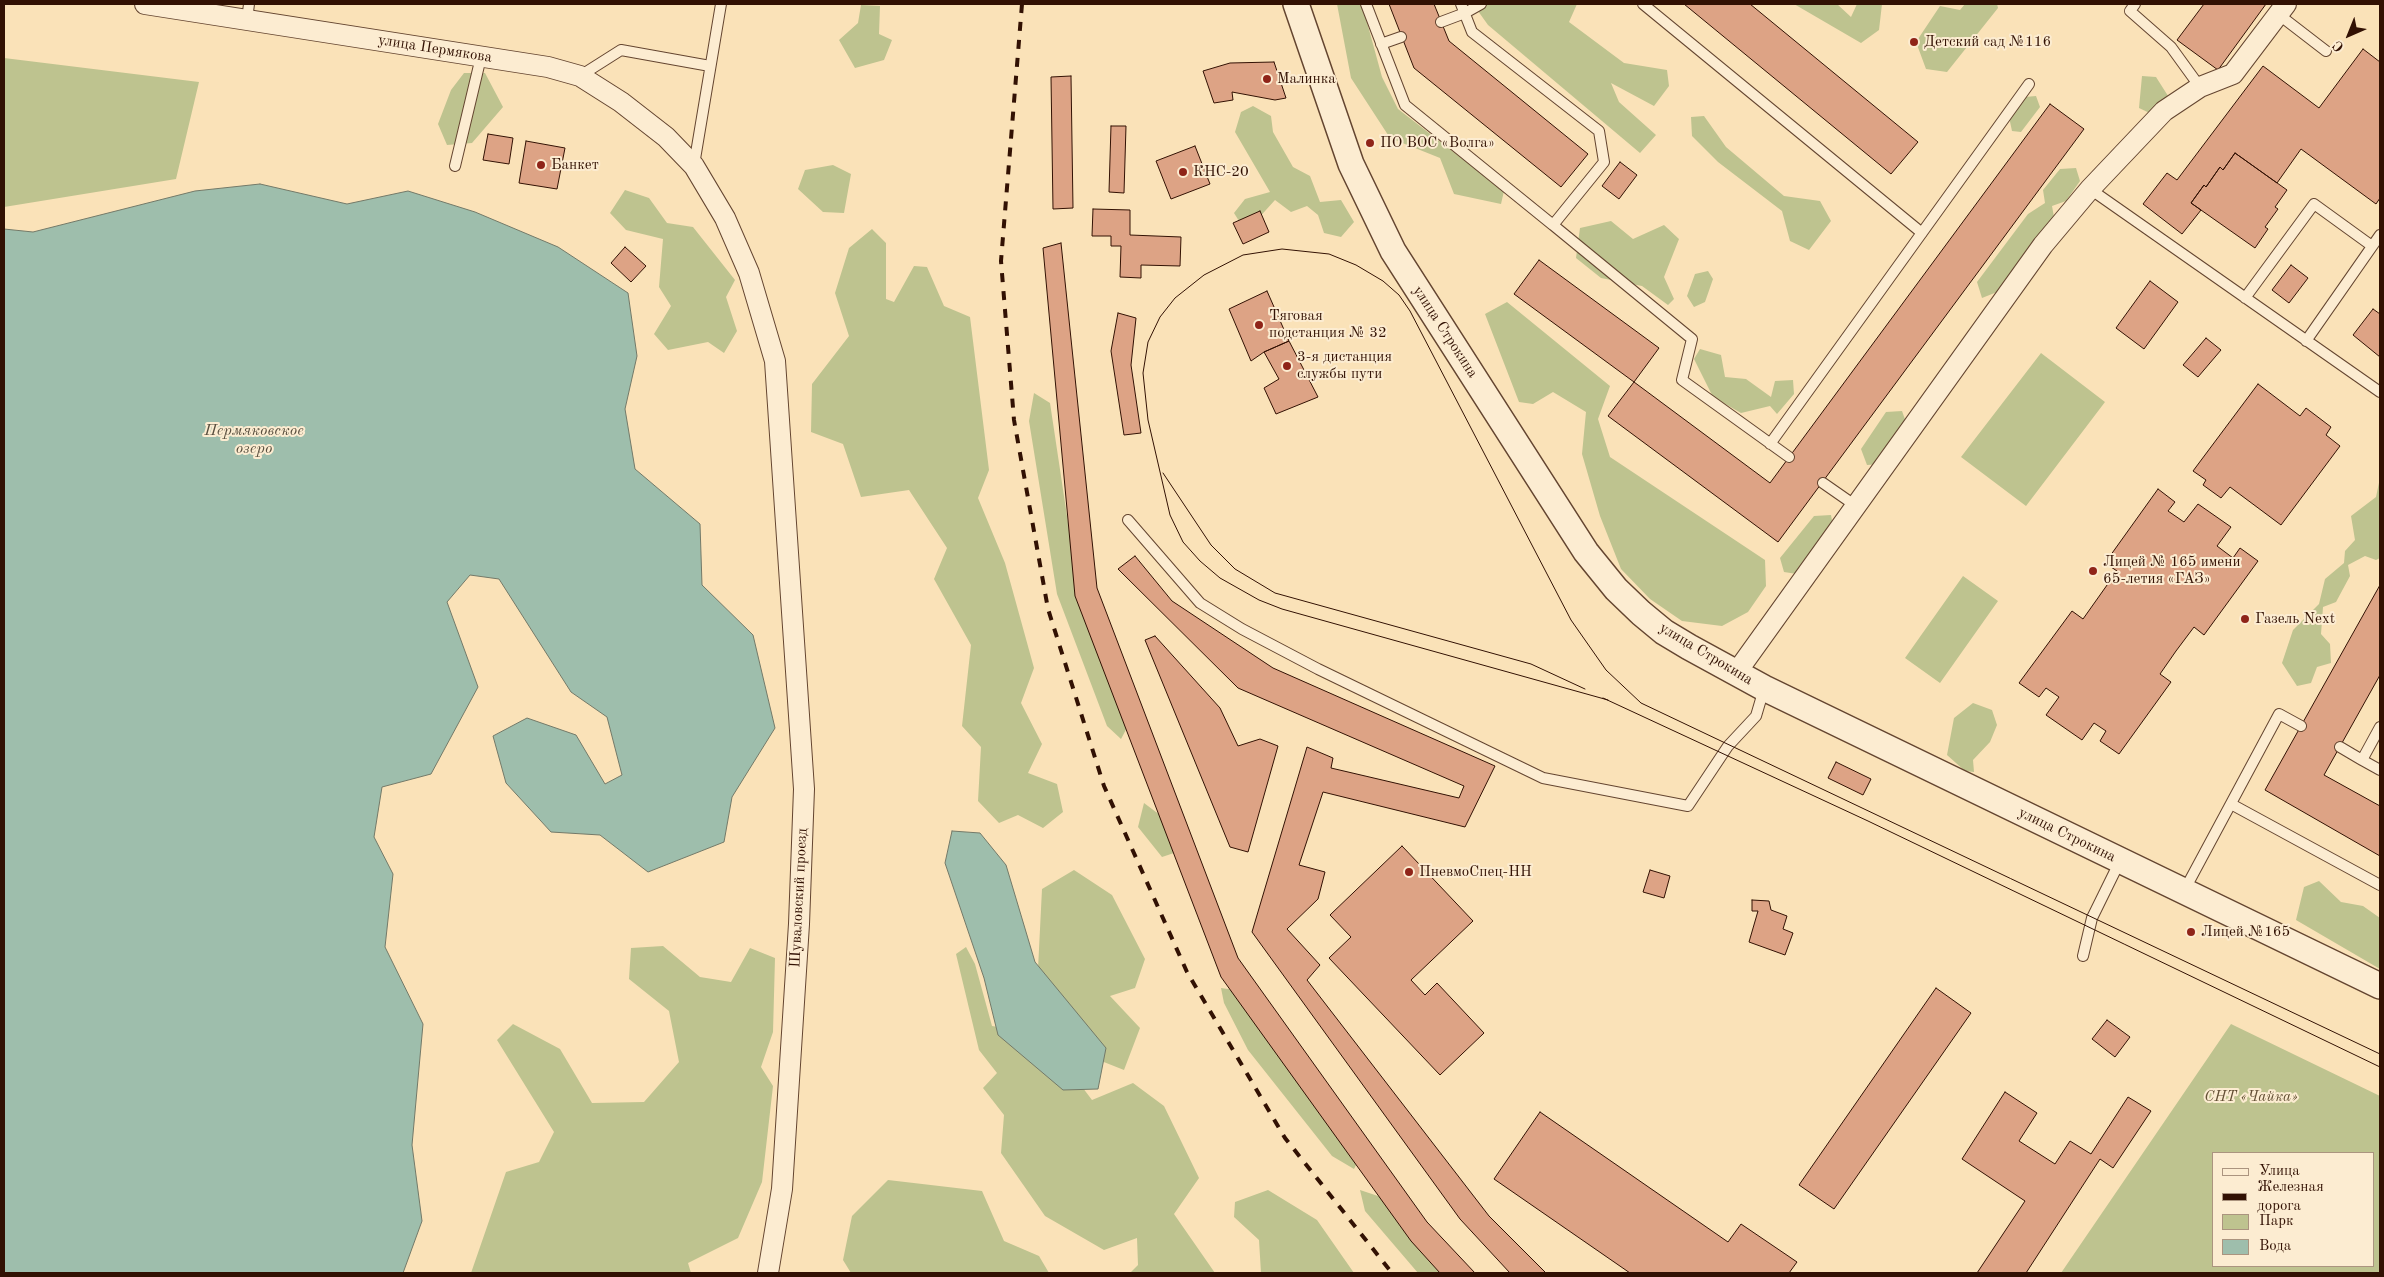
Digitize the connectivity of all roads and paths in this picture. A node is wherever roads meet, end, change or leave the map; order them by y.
1 (144, 4) edge
2 (721, 4) edge
3 (1296, 4) edge
4 (1366, 4) edge
5 (1481, 4) edge
6 (1643, 4) edge
7 (2135, 4) edge
8 (1463, 8) edge
9 (2282, 9) edge
10 (248, 12) edge
11 (1441, 22) dead end
12 (1402, 37) dead end
13 (1381, 44) junction
14 (2326, 51) dead end
15 (481, 57) junction
16 (710, 66) junction
17 (580, 76) junction
18 (2029, 84) dead end
19 (2200, 87) junction
20 (455, 166) dead end
21 (694, 166) junction
22 (2090, 189) junction
23 (1553, 225) junction
24 (1922, 233) junction
25 (2380, 235) edge
26 (2372, 246) junction
27 (2245, 298) junction
28 (2306, 340) junction
29 (2380, 392) edge
30 (1770, 444) junction
31 (1788, 457) dead end
32 (1822, 482) dead end
33 (1856, 506) junction
34 (1128, 520) dead end
35 (1736, 672) junction
36 (1764, 688) junction
37 (2301, 726) dead end
38 (2380, 727) edge
39 (2340, 747) dead end
40 (2362, 760) junction
41 (2380, 770) edge
42 (2231, 804) junction
43 (2120, 861) junction
44 (2380, 885) edge
45 (2183, 892) junction
46 (2083, 956) dead end
47 (2380, 986) edge
48 (768, 1273) edge

1 - 10 street, улица Пермякова
2 - 16 lane
3 - 35 street, улица Строкина
4 - 13 lane
5 - 8 lane
6 - 24 lane
7 - 19 lane
8 - 11 lane
8 - 23 lane
9 - 14 lane
9 - 19 street
10 - 15 street, улица Пермякова
12 - 13 lane
13 - 23 lane
15 - 17 street, улица Пермякова
15 - 20 lane
16 - 17 lane
16 - 21 lane
17 - 21 street, улица Пермякова
18 - 24 lane
19 - 22 street
21 - 48 street, Шуваловский проезд
22 - 27 lane
22 - 33 street
23 - 30 lane
24 - 30 lane
25 - 26 lane
26 - 27 lane
26 - 28 lane
27 - 28 lane
28 - 29 lane
30 - 31 lane
32 - 33 lane
33 - 35 street
34 - 36 lane
35 - 36 street, улица Строкина
36 - 43 street, улица Строкина
37 - 42 lane
38 - 40 lane
39 - 40 lane
40 - 41 lane
42 - 44 lane
42 - 45 lane
43 - 45 street, улица Строкина
43 - 46 lane
45 - 47 street, улица Строкина

